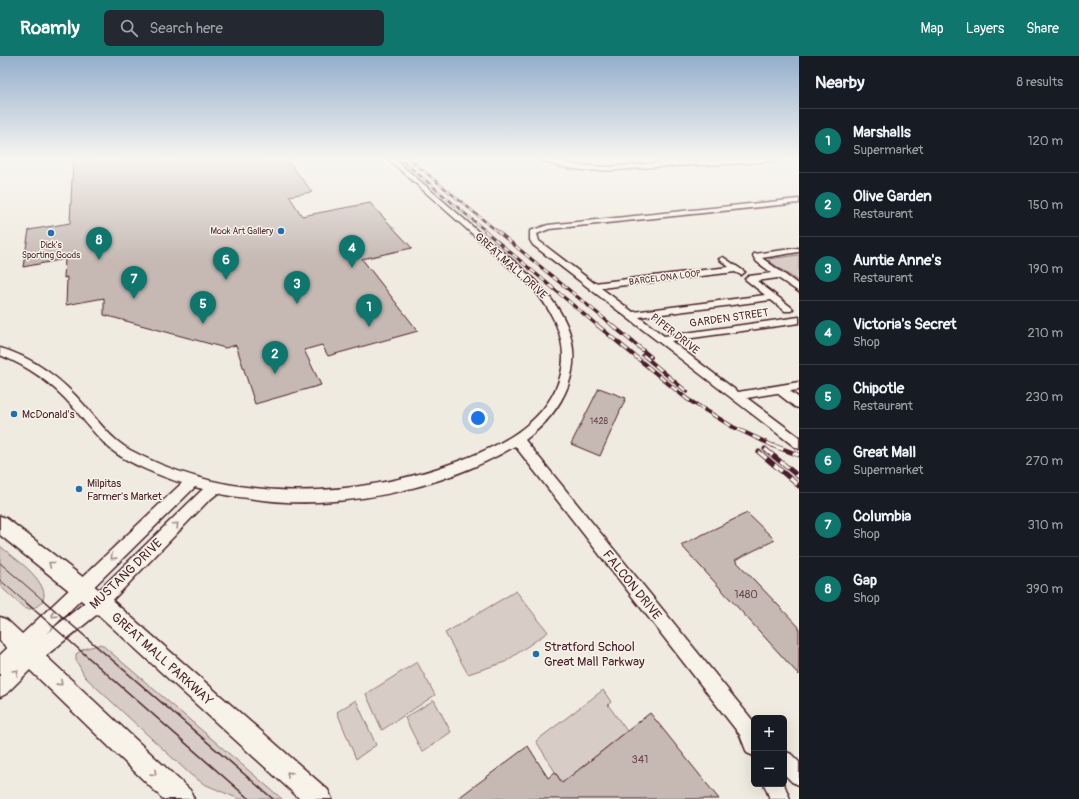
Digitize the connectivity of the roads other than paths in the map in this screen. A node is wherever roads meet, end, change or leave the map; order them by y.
1 (429, 193) edge
2 (799, 201) edge
3 (799, 250) edge
4 (723, 259) dead end
5 (737, 269) junction
6 (779, 275) junction
7 (750, 279) junction
8 (594, 286) junction
9 (799, 289) edge
10 (772, 297) junction
11 (788, 309) dead end
12 (632, 315) junction
13 (794, 321) edge
14 (799, 329) edge
15 (662, 339) junction
16 (0, 351) edge
17 (799, 386) edge
18 (779, 389) junction
19 (736, 396) junction
20 (799, 404) edge
21 (517, 439) junction
22 (799, 444) edge
23 (192, 482) junction
24 (216, 488) junction
25 (0, 524) edge
26 (82, 588) junction
27 (99, 602) junction
28 (0, 627) edge
29 (27, 651) junction
30 (0, 667) edge
31 (0, 688) edge
32 (751, 735) edge
33 (787, 764) edge
34 (799, 775) edge
35 (775, 787) edge
36 (181, 799) edge
37 (319, 799) edge
38 (780, 799) edge

1 - 21 street, GREAT MALL DRIVE
2 - 8 street, PIPER DRIVE
3 - 6 street
4 - 5 street
5 - 7 street
5 - 8 street, BARCELONA LOOP
6 - 7 street
6 - 9 street
7 - 10 street
8 - 12 street, PIPER DRIVE
10 - 11 street
10 - 12 street
12 - 15 street, PIPER DRIVE
13 - 14 street
13 - 15 street, GARDEN STREET
15 - 19 street, PIPER DRIVE
16 - 23 street, GREAT MALL DRIVE
17 - 18 street
18 - 19 street
18 - 20 street
19 - 22 street, PIPER DRIVE
21 - 24 street, GREAT MALL DRIVE
21 - 32 street, FALCON DRIVE
23 - 24 street, GREAT MALL DRIVE
23 -> 26 street, MUSTANG DRIVE
27 -> 24 street, MUSTANG DRIVE
26 -> 25 main road, GREAT MALL PARKWAY
26 - 27 main road, GREAT MALL PARKWAY
26 -> 29 street, MUSTANG DRIVE
27 - 29 street, MUSTANG DRIVE
37 -> 27 main road, GREAT MALL PARKWAY
28 - 29 main road
29 - 30 street
31 -> 29 street
29 -> 36 main road
33 - 34 street
35 - 38 street

